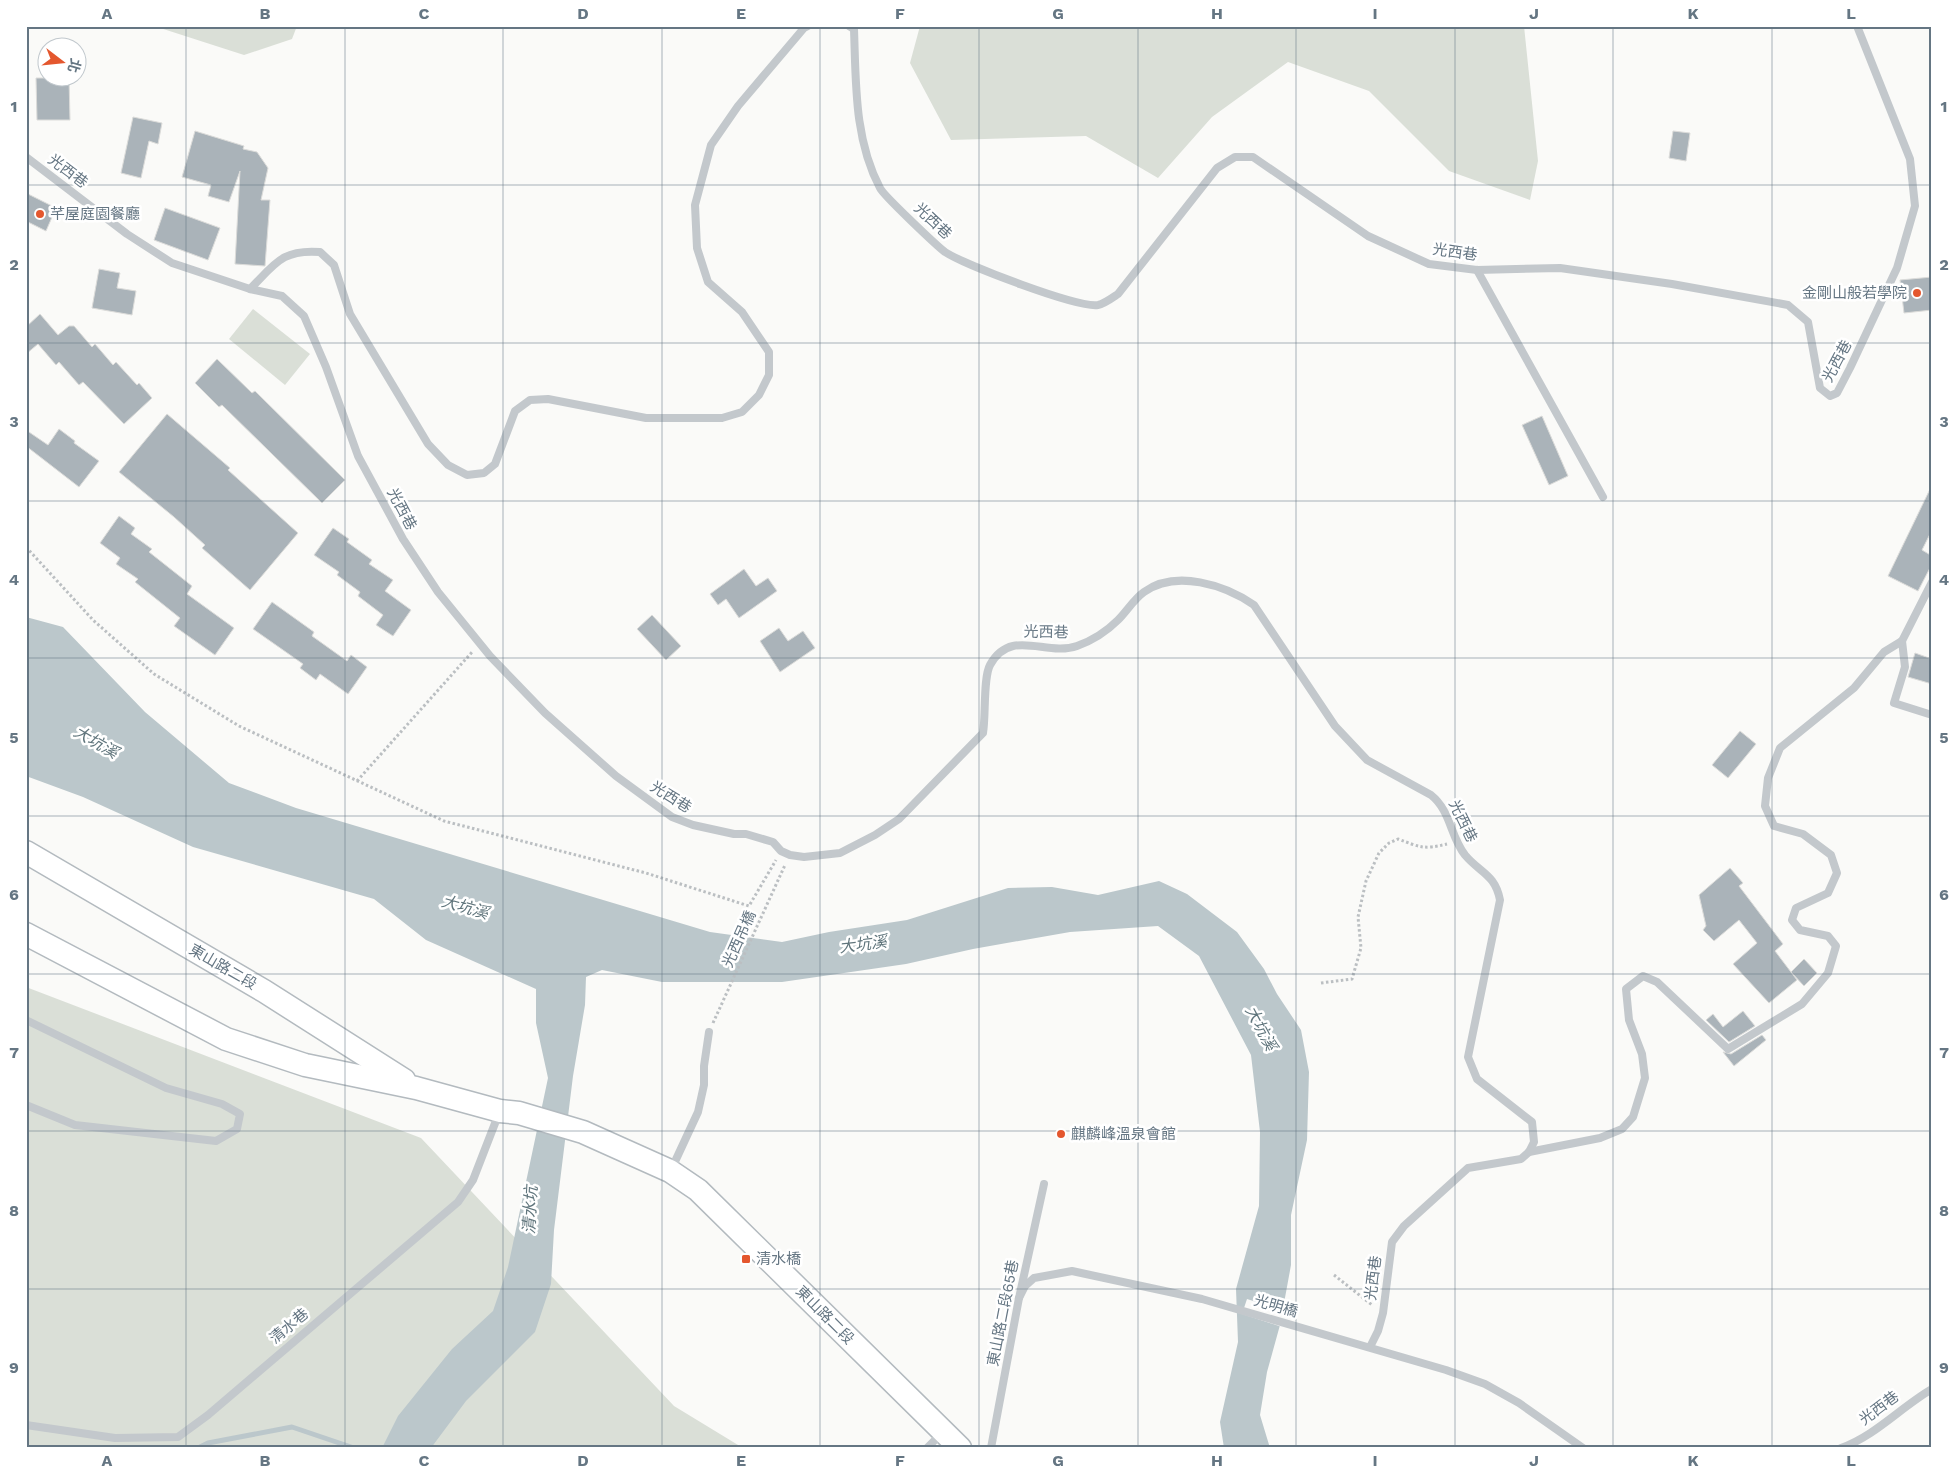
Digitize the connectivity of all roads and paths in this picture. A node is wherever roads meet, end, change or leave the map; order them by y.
1 (808, 26) edge
2 (1857, 26) edge
3 (853, 27) edge
4 (26, 158) edge
5 (1477, 270) junction
6 (250, 289) junction
7 (1603, 497) dead end
8 (26, 547) edge
9 (1932, 582) edge
10 (1902, 642) junction
11 (479, 643) junction
12 (1932, 715) edge
13 (357, 781) junction
14 (1458, 841) junction
15 (781, 851) junction
16 (26, 852) edge
17 (790, 855) junction
18 (26, 934) edge
19 (1321, 983) dead end
20 (26, 1020) edge
21 (709, 1032) joint
22 (416, 1088) junction
23 (26, 1105) edge
24 (509, 1112) junction
25 (1529, 1152) junction
26 (670, 1171) junction
27 (1044, 1184) dead end
28 (1334, 1275) dead end
29 (1019, 1298) junction
30 (1383, 1313) junction
31 (1370, 1347) junction
32 (1932, 1388) edge
33 (26, 1425) edge
34 (943, 1432) junction
35 (927, 1448) edge
36 (960, 1448) edge
37 (991, 1448) edge
38 (1583, 1448) edge
39 (1841, 1448) edge

1 - 6 lane
2 - 5 lane, 光西巷
3 - 5 lane, 光西巷
4 - 6 lane, 光西巷
5 - 7 lane
6 - 11 lane, 光西巷
8 - 13 path
9 - 10 lane
10 - 12 lane
10 - 25 lane
11 - 13 path
11 - 15 lane, 光西巷
13 - 15 path
14 - 17 lane, 光西巷
14 - 19 path
14 - 25 lane, 光西巷
15 - 17 lane, 光西巷
16 - 22 main road, 東山路二段
17 - 21 path, 光西吊橋
18 - 22 main road, 東山路二段
20 - 23 lane
21 - 26 lane
22 - 24 main road, 東山路二段
24 - 26 main road, 東山路二段
24 - 33 lane, 清水巷
25 - 30 lane, 光西巷
26 - 34 main road, 東山路二段
27 - 29 lane, 東山路二段65巷
28 - 30 path
29 - 31 lane, 光明橋
29 - 37 lane, 東山路二段65巷
30 - 31 lane, 光西巷
31 - 38 lane
32 - 39 lane, 光西巷
34 - 35 lane
34 - 36 main road, 東山路二段

